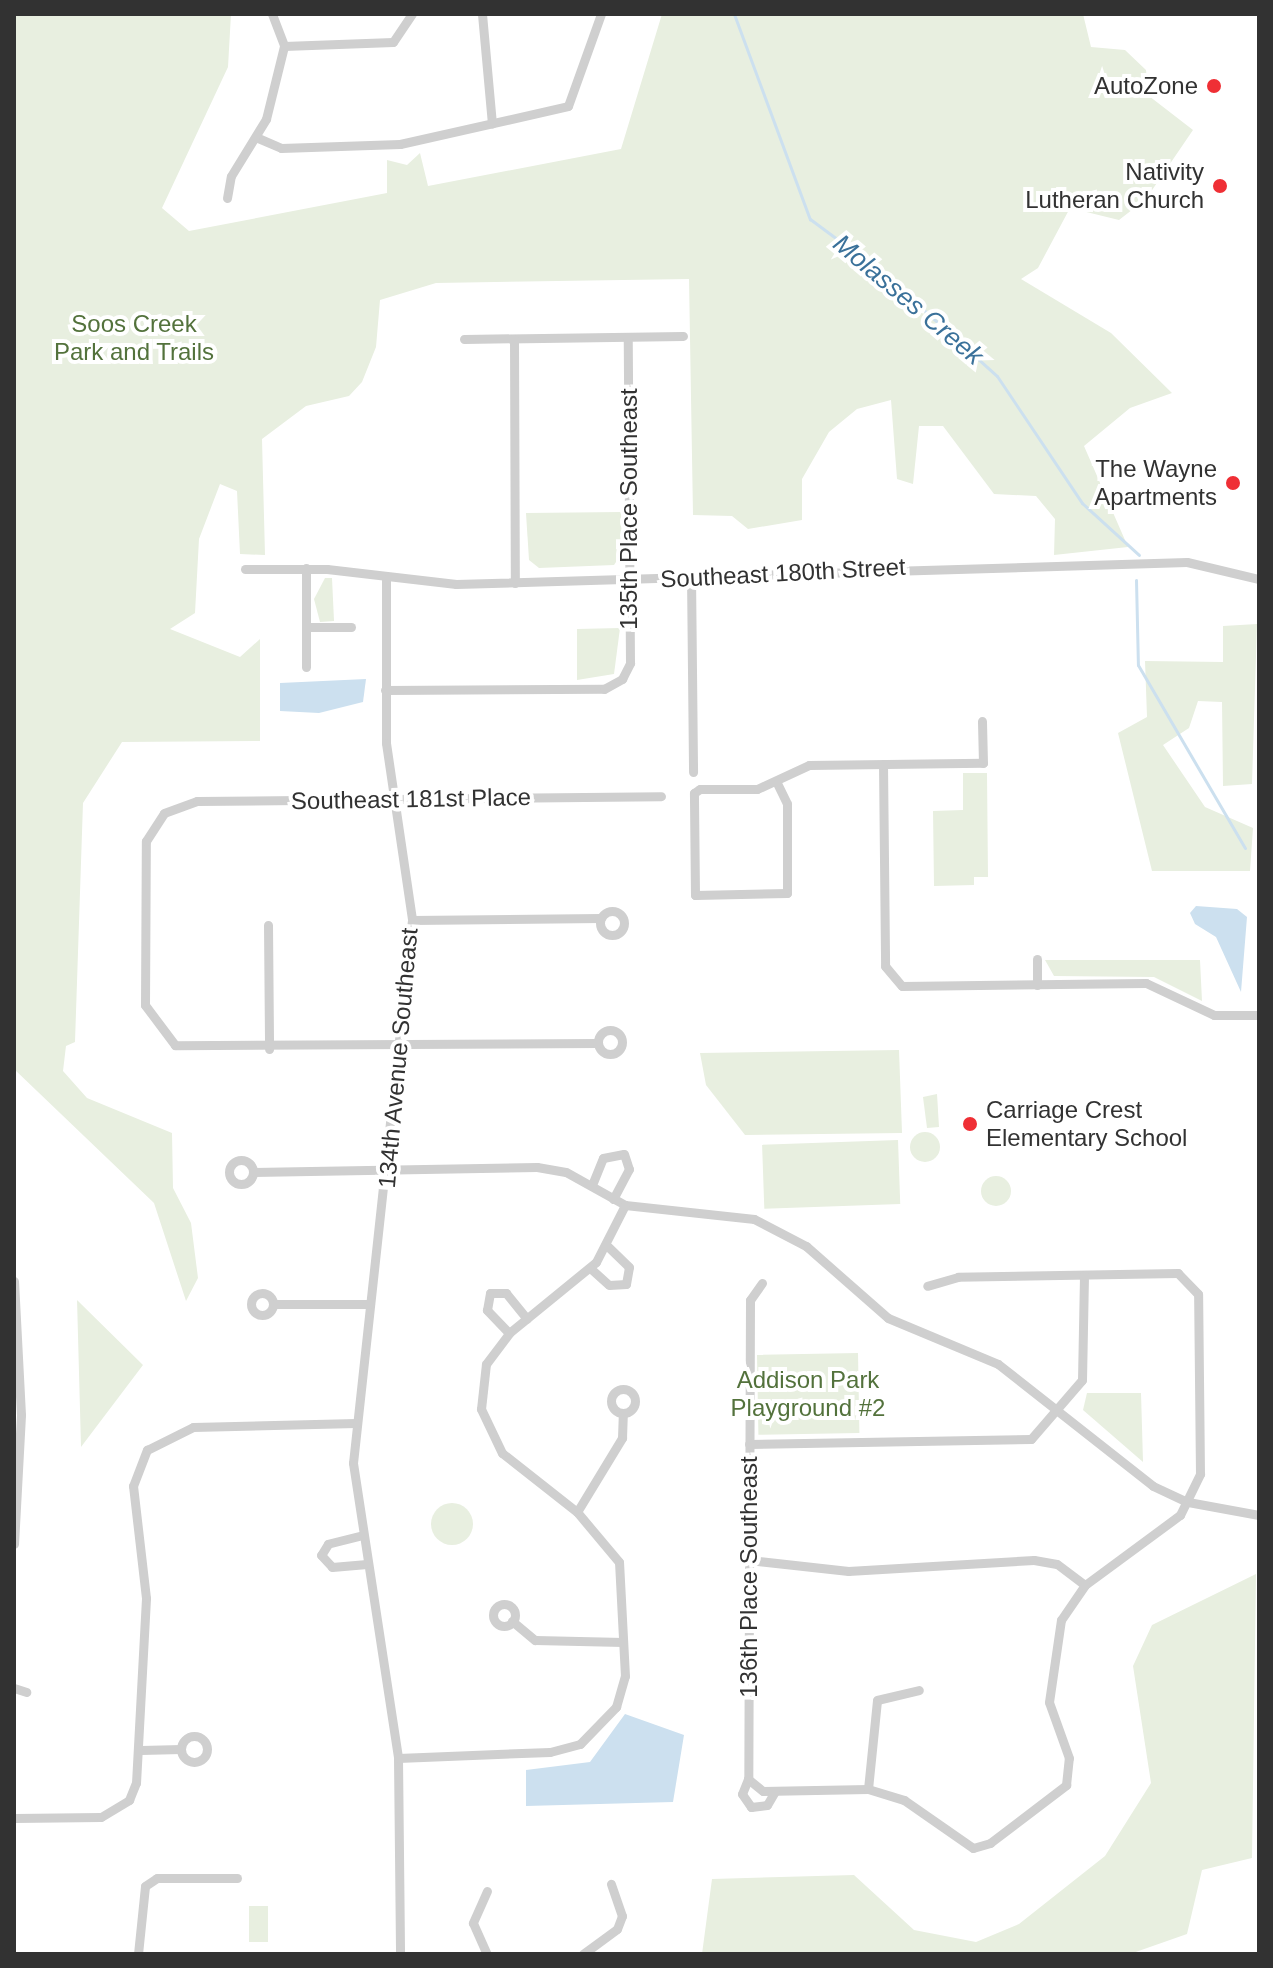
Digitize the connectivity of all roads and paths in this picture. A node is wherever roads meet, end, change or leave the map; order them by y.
1 (272, 14) edge
2 (412, 14) edge
3 (482, 14) edge
4 (601, 14) edge
5 (284, 46) junction
6 (492, 124) junction
7 (258, 138) junction
8 (227, 198) dead end
9 (683, 336) dead end
10 (628, 337) junction
11 (464, 339) dead end
12 (514, 339) junction
13 (306, 568) junction
14 (245, 569) dead end
15 (691, 575) junction
16 (386, 579) junction
17 (1259, 579) edge
18 (629, 582) junction
19 (515, 583) junction
20 (307, 627) junction
21 (351, 627) dead end
22 (306, 667) dead end
23 (385, 690) junction
24 (982, 721) dead end
25 (883, 764) junction
26 (693, 772) dead end
27 (776, 781) junction
28 (661, 796) dead end
29 (396, 799) junction
30 (601, 918) dead end
31 (412, 920) junction
32 (268, 925) dead end
33 (1037, 959) dead end
34 (1037, 985) junction
35 (1259, 1015) edge
36 (598, 1043) dead end
37 (398, 1047) junction
38 (269, 1049) junction
39 (386, 1169) junction
40 (253, 1172) dead end
41 (592, 1185) junction
42 (613, 1199) junction
43 (625, 1205) junction
44 (608, 1247) junction
45 (590, 1268) junction
46 (1084, 1275) junction
47 (14, 1281) edge
48 (762, 1283) dead end
49 (927, 1286) dead end
50 (274, 1304) dead end
51 (370, 1304) junction
52 (527, 1319) junction
53 (509, 1333) junction
54 (1060, 1410) junction
55 (623, 1414) dead end
56 (356, 1423) junction
57 (749, 1444) junction
58 (1188, 1502) junction
59 (577, 1512) junction
60 (1259, 1515) edge
61 (359, 1536) junction
62 (14, 1544) edge
63 (749, 1560) junction
64 (364, 1564) junction
65 (1085, 1585) junction
66 (512, 1621) dead end
67 (623, 1642) junction
68 (14, 1688) edge
69 (919, 1690) dead end
70 (26, 1692) dead end
71 (181, 1749) dead end
72 (141, 1750) junction
73 (398, 1758) junction
74 (748, 1779) junction
75 (868, 1789) junction
76 (775, 1791) junction
77 (14, 1818) edge
78 (237, 1878) dead end
79 (611, 1884) dead end
80 (487, 1891) dead end
81 (138, 1954) edge
82 (400, 1954) edge
83 (487, 1954) edge
84 (583, 1954) edge

1 - 5 street
2 - 5 street
3 - 6 street
4 - 6 street
5 - 7 street
6 - 7 street
7 - 8 street
9 - 10 street
10 - 12 street
10 - 18 street, 135th Place Southeast
11 - 12 street
12 - 19 street
13 - 14 street, Southeast 180th Street
13 - 16 street, Southeast 180th Street
13 - 20 street
15 - 17 street, Southeast 180th Street
15 - 18 street, Southeast 180th Street
15 - 26 street
16 - 19 street, Southeast 180th Street
16 - 23 street, 134th Avenue Southeast
18 - 19 street, Southeast 180th Street
18 - 23 street, 135th Place Southeast
20 - 21 street
20 - 22 street
23 - 29 street, 134th Avenue Southeast
24 - 25 street
25 - 27 street
25 - 34 street
27 - 27 street
28 - 29 street, Southeast 181st Place
29 - 31 street, 134th Avenue Southeast
29 - 38 street, Southeast 181st Place
30 - 31 street
31 - 37 street, 134th Avenue Southeast
32 - 38 street
33 - 34 street
34 - 35 street
36 - 37 street
37 - 38 street
37 - 39 street, 134th Avenue Southeast
39 - 40 street
39 - 41 street
39 - 51 street, 134th Avenue Southeast
41 - 42 street
41 - 42 street
42 - 43 street
43 - 44 street
43 - 54 street
44 - 45 street
44 - 45 street
45 - 52 street
46 - 49 street
46 - 54 street
46 - 58 street
47 - 62 street
48 - 57 street, 136th Place Southeast
50 - 51 street
51 - 56 street, 134th Avenue Southeast
52 - 53 street
52 - 53 street
53 - 59 street
54 - 57 street
54 - 58 street
55 - 59 street
56 - 61 street, 134th Avenue Southeast
56 - 72 street
57 - 63 street, 136th Place Southeast
58 - 60 street
58 - 65 street
59 - 67 street
61 - 64 street, 134th Avenue Southeast
61 - 64 street
63 - 65 street
63 - 74 street, 136th Place Southeast
64 - 73 street, 134th Avenue Southeast
65 - 75 street
66 - 67 street
67 - 73 street
68 - 70 street
69 - 75 street
71 - 72 street
72 - 77 street
73 - 82 street, 134th Avenue Southeast
74 - 76 street
74 - 76 street, 136th Place Southeast
75 - 76 street
78 - 81 street
79 - 84 street
80 - 83 street

